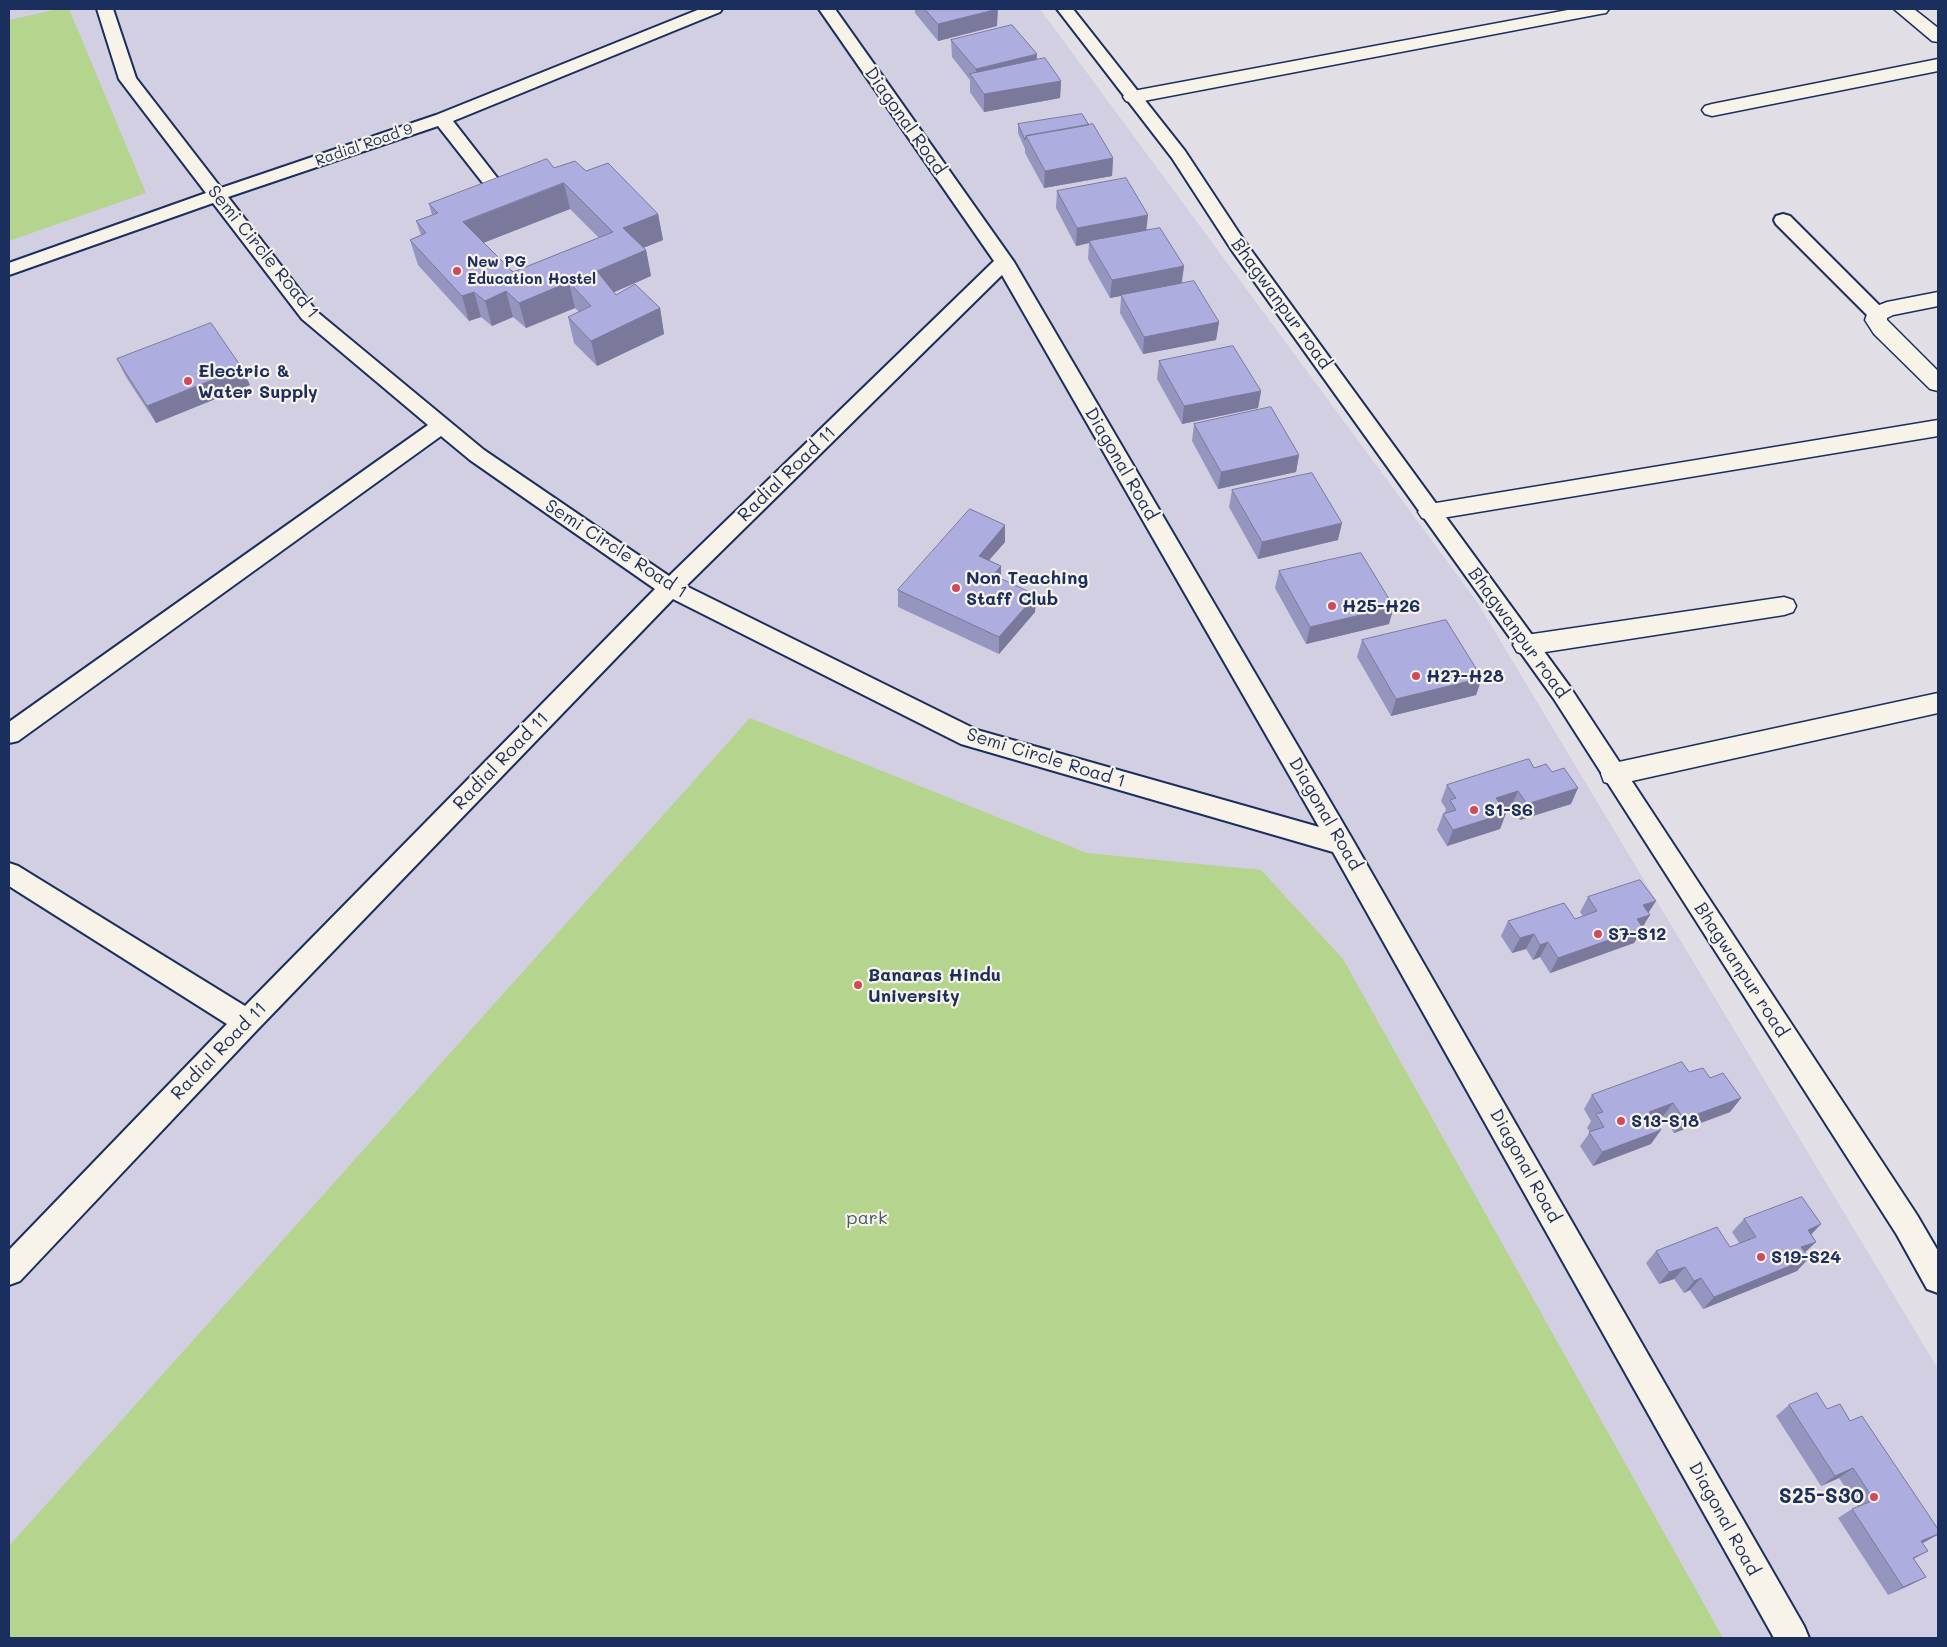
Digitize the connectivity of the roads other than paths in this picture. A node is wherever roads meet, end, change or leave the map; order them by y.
1 (105, 9) edge
2 (714, 9) edge
3 (826, 9) edge
4 (1065, 9) edge
5 (1600, 9) edge
6 (1903, 9) edge
7 (1938, 37) edge
8 (1938, 65) edge
9 (1133, 97) junction
10 (1712, 110) dead end
11 (442, 119) junction
12 (217, 195) junction
13 (503, 197) edge
14 (1783, 220) dead end
15 (1004, 262) junction
16 (9, 269) edge
17 (1938, 299) edge
18 (1877, 314) junction
19 (1938, 384) edge
20 (441, 426) junction
21 (1938, 428) edge
22 (1430, 512) junction
23 (670, 588) junction
24 (1784, 606) dead end
25 (1526, 645) junction
26 (1938, 703) edge
27 (9, 734) edge
28 (1614, 774) junction
29 (1342, 844) junction
30 (9, 873) edge
31 (247, 1022) junction
32 (9, 1271) edge
33 (1938, 1279) edge
34 (1792, 1638) edge

1 - 12 lane, Semi Circle Road 1
2 - 11 lane, Radial Road 9
3 - 15 lane, Diagonal Road
4 - 9 lane, Bhagwanpur road
5 - 9 street
6 - 7 street
8 - 10 street
9 - 22 lane, Bhagwanpur road
11 - 12 lane, Radial Road 9
11 - 13 lane
12 - 16 lane, Radial Road 9
12 - 20 lane, Semi Circle Road 1
14 - 18 lane
15 - 23 lane, Radial Road 11
15 - 29 lane, Diagonal Road
17 - 18 street
18 - 19 street
20 - 23 lane, Semi Circle Road 1
20 - 27 lane
21 - 22 street
22 - 25 lane, Bhagwanpur road
23 - 29 lane, Semi Circle Road 1
23 - 31 lane, Radial Road 11
24 - 25 street
25 - 28 lane, Bhagwanpur road
26 - 28 street
28 - 33 lane, Bhagwanpur road
29 - 34 lane, Diagonal Road
30 - 31 lane
31 - 32 lane, Radial Road 11

